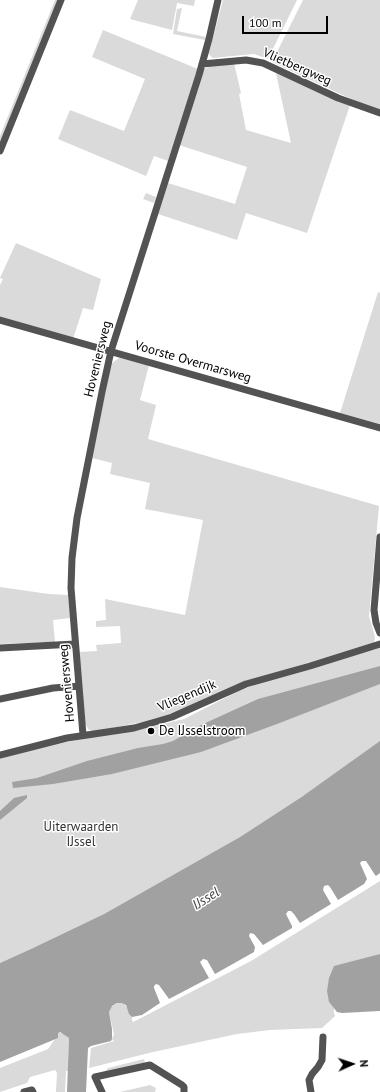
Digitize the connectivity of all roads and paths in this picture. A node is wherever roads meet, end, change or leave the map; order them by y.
1 (61, 0) edge
2 (218, 0) edge
3 (202, 64) junction
4 (380, 113) edge
5 (0, 151) edge
6 (0, 320) edge
7 (111, 351) junction
8 (380, 428) edge
9 (380, 537) edge
10 (380, 633) edge
11 (75, 644) junction
12 (380, 644) edge
13 (0, 648) edge
14 (79, 686) junction
15 (0, 699) edge
16 (83, 735) junction
17 (0, 755) edge
18 (323, 1037) dead end
19 (32, 1091) edge
20 (24, 1092) edge
21 (102, 1092) edge
22 (184, 1092) edge
23 (311, 1092) edge

1 - 5 street
2 - 3 street, Hoveniersweg
3 - 4 street, Vlietbergweg
3 - 7 street, Hoveniersweg
6 - 7 street, Voorste Overmarsweg
7 - 8 street, Voorste Overmarsweg
7 - 11 street, Hoveniersweg
9 - 10 street
11 - 13 street
11 - 14 street, Hoveniersweg
12 - 16 street, Vliegendijk
14 - 15 street
14 - 16 street, Hoveniersweg
16 - 17 street, Vliegendijk
18 - 23 street
19 - 20 street
21 - 22 street

